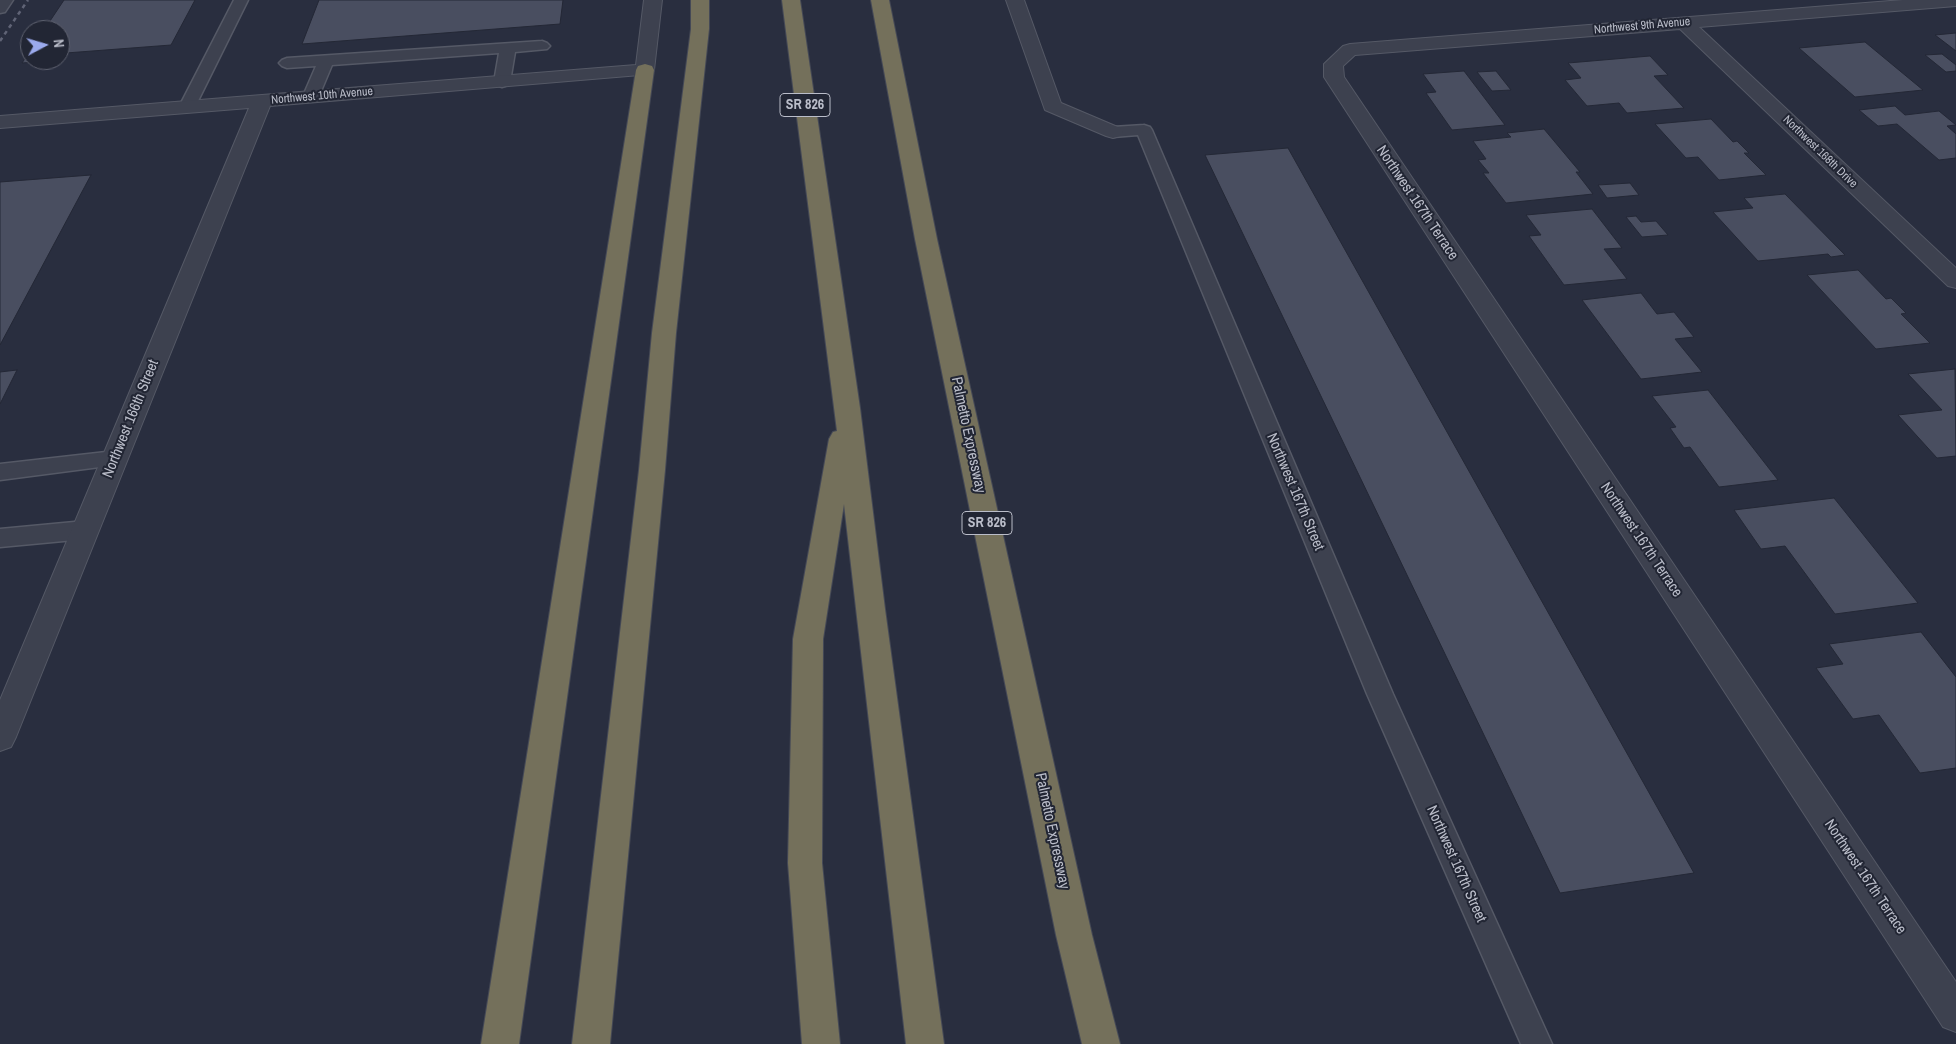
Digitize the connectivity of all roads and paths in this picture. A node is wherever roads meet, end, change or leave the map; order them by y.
1 (6, 0) edge
2 (241, 0) edge
3 (653, 0) edge
4 (700, 0) edge
5 (791, 0) edge
6 (880, 0) edge
7 (1015, 0) edge
8 (1956, 1) edge
9 (0, 9) edge
10 (1684, 22) junction
11 (542, 46) dead end
12 (508, 48) junction
13 (326, 60) junction
14 (287, 63) dead end
15 (1334, 64) joint
16 (645, 70) junction
17 (502, 82) junction
18 (312, 96) junction
19 (262, 101) junction
20 (187, 107) junction
21 (0, 122) edge
22 (1112, 132) joint
23 (1956, 281) edge
24 (847, 408) junction
25 (115, 459) junction
26 (0, 472) edge
27 (85, 530) junction
28 (0, 538) edge
29 (0, 737) edge
30 (1956, 1014) edge
31 (500, 1044) edge
32 (590, 1044) edge
33 (820, 1044) edge
34 (925, 1044) edge
35 (1101, 1044) edge
36 (1537, 1044) edge

1 - 9 lane
2 - 20 lane
3 - 16 street
4 - 32 highway
5 - 24 highway, SR 826
6 - 35 highway, Palmetto Expressway / SR 826
7 - 22 street, Northwest 167th Street
8 - 10 street, Northwest 9th Avenue
10 - 15 street, Northwest 9th Avenue
10 - 23 street, Northwest 168th Drive
11 - 12 lane
12 - 13 lane
12 - 17 lane
13 - 14 lane
13 - 18 lane
15 - 30 street, Northwest 167th Terrace
16 - 17 street, Northwest 10th Avenue
16 - 31 highway
17 - 18 street, Northwest 10th Avenue
18 - 19 street, Northwest 10th Avenue
19 - 20 street, Northwest 10th Avenue
19 - 25 street, Northwest 166th Street
20 - 21 street, Northwest 10th Avenue
22 - 36 lane, Northwest 167th Street
24 - 33 highway
24 - 34 highway, SR 826
25 - 26 lane
25 - 27 street, Northwest 166th Street
27 - 28 lane
27 - 29 street, Northwest 166th Street

